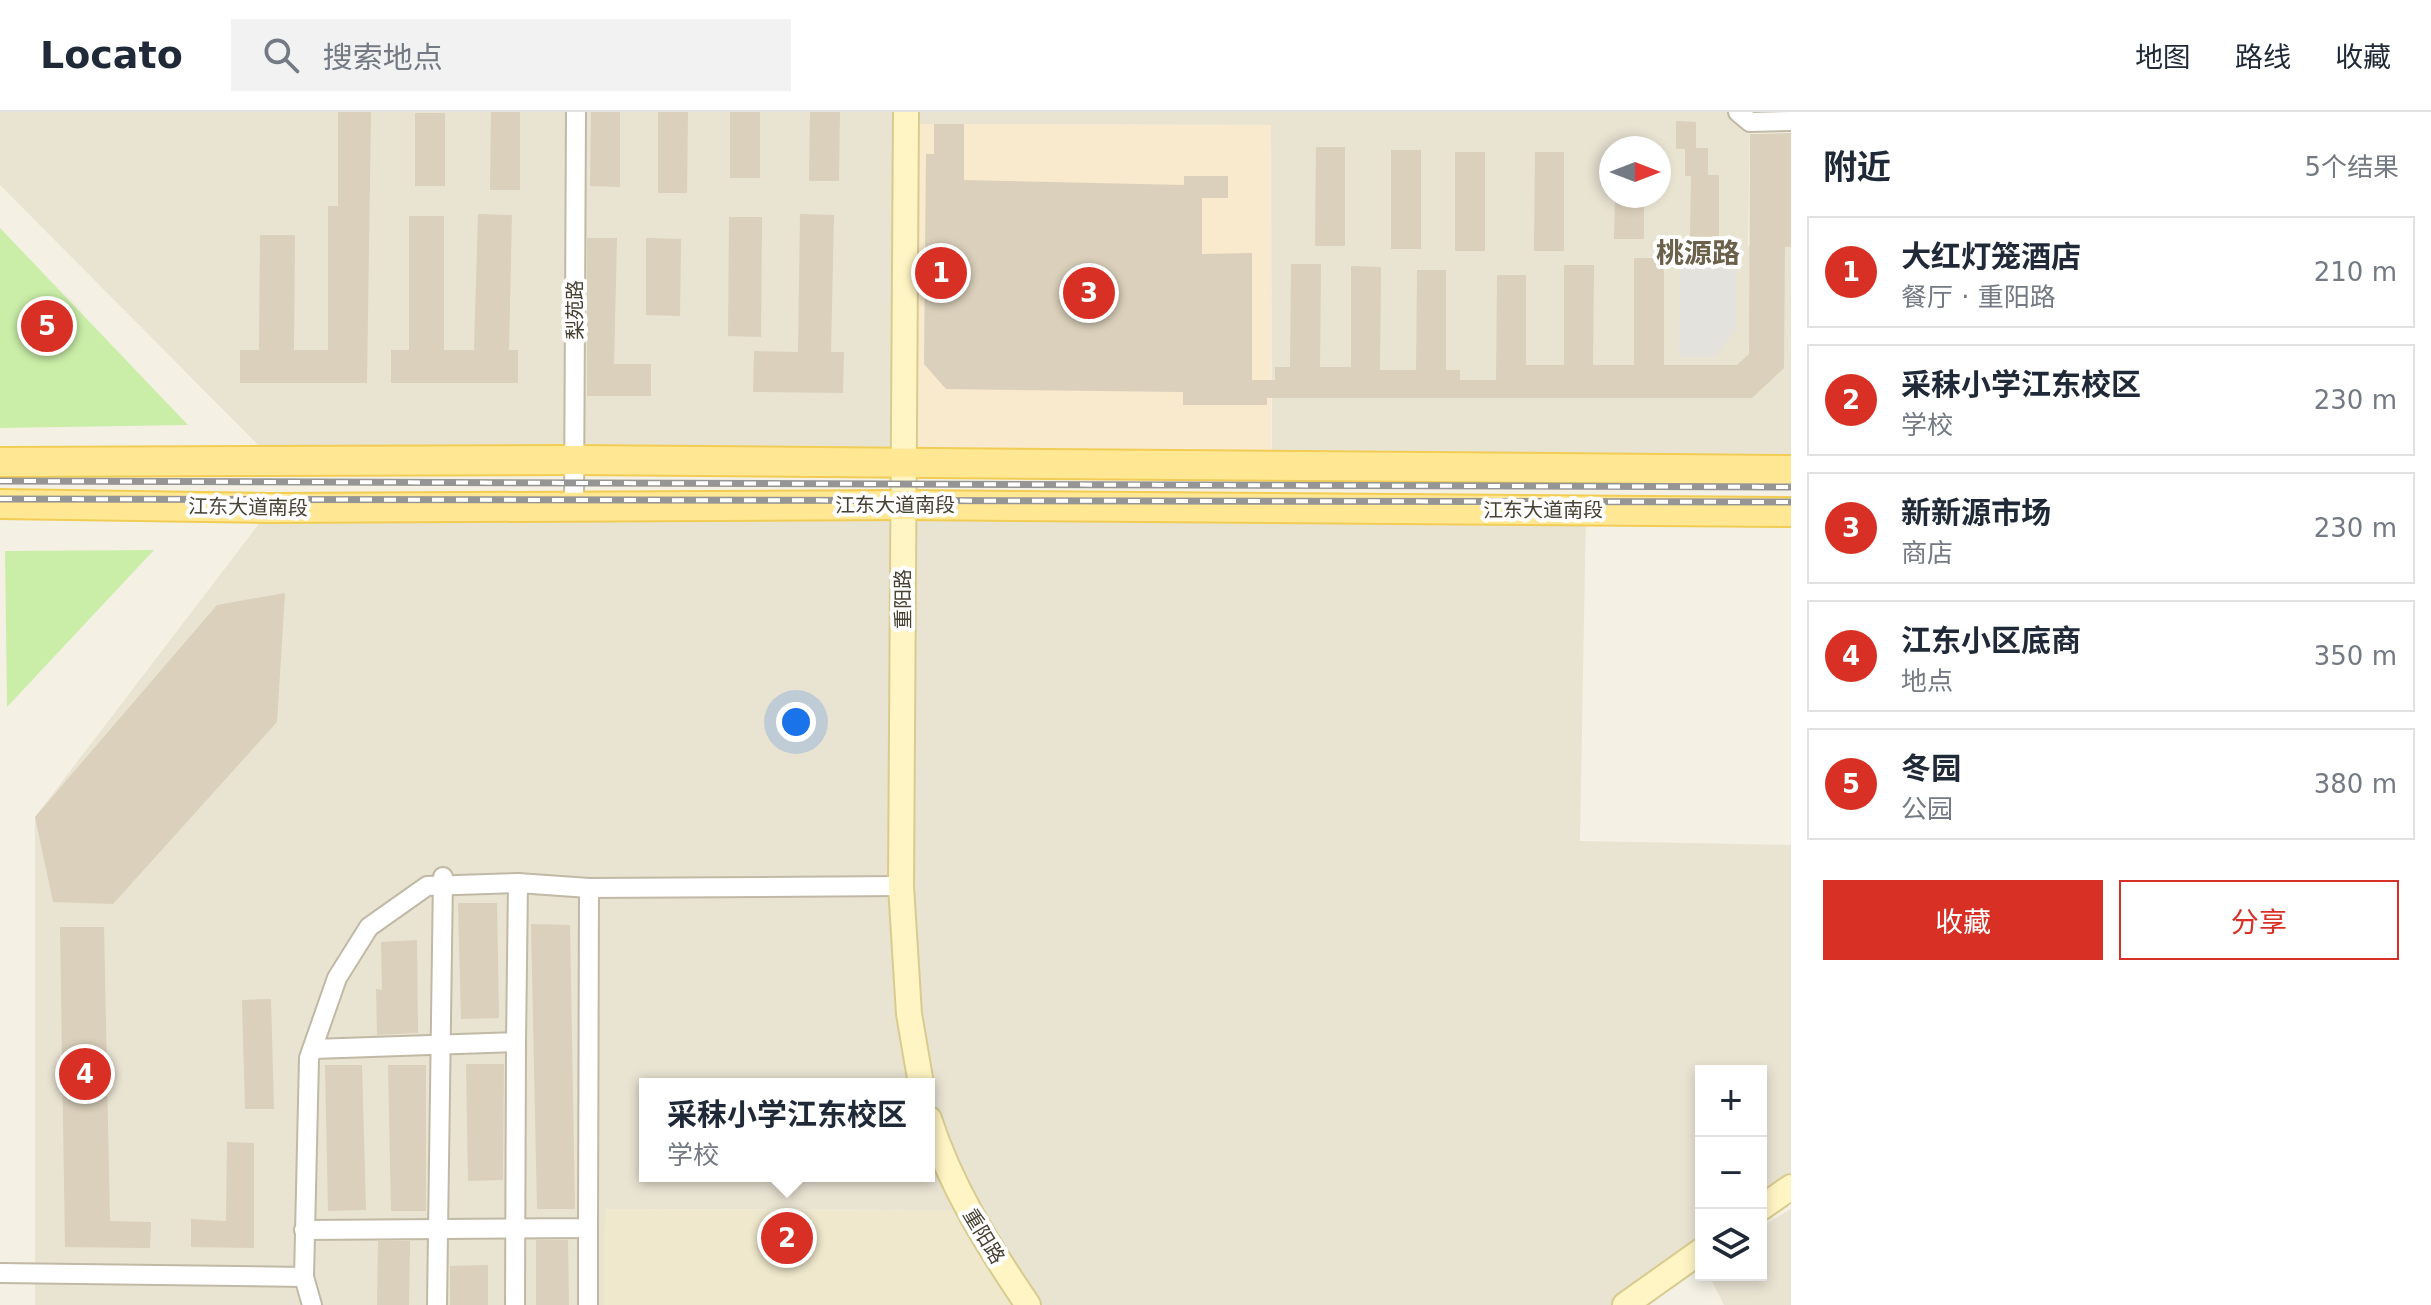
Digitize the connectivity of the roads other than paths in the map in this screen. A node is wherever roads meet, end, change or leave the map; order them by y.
1 (576, 112) edge
2 (906, 112) edge
3 (1738, 112) edge
4 (1791, 121) edge
5 (573, 460) junction
6 (0, 462) edge
7 (904, 463) junction
8 (1791, 470) edge
9 (0, 504) edge
10 (904, 505) junction
11 (574, 507) junction
12 (1791, 512) edge
13 (443, 880) junction
14 (518, 883) junction
15 (901, 886) junction
16 (589, 888) junction
17 (516, 1042) junction
18 (438, 1044) junction
19 (313, 1049) junction
20 (920, 1078) edge
21 (935, 1138) edge
22 (1791, 1187) edge
23 (1767, 1204) edge
24 (516, 1228) junction
25 (588, 1228) junction
26 (438, 1229) junction
27 (304, 1230) junction
28 (1695, 1255) edge
29 (0, 1273) edge
30 (304, 1277) junction
31 (312, 1305) edge
32 (437, 1305) edge
33 (515, 1305) edge
34 (588, 1305) edge
35 (1028, 1305) edge
36 (1625, 1305) edge

1 - 5 street, 梨苑路
2 - 7 street, 重阳路
3 - 4 street
5 - 6 main road, 江东大道南段
5 - 7 main road, 江东大道南段
5 - 11 street, 梨苑路
7 - 8 main road, 江东大道南段
7 - 10 street, 重阳路
9 - 11 main road, 江东大道南段
10 - 11 main road, 江东大道南段
10 - 12 main road, 江东大道南段
10 - 15 street, 重阳路
13 - 14 street
13 - 18 street
13 - 19 street
14 - 16 street
14 - 17 street
15 - 16 street
15 - 20 street, 重阳路
16 - 25 street
17 - 18 street
17 - 24 street
18 - 19 street
18 - 26 street
19 - 27 street
21 - 35 street, 重阳路
22 - 23 street
24 - 25 street
24 - 26 street
24 - 33 street
25 - 34 street
26 - 27 street
26 - 32 street
27 - 30 street
28 - 36 street
29 - 30 street
30 - 31 street

